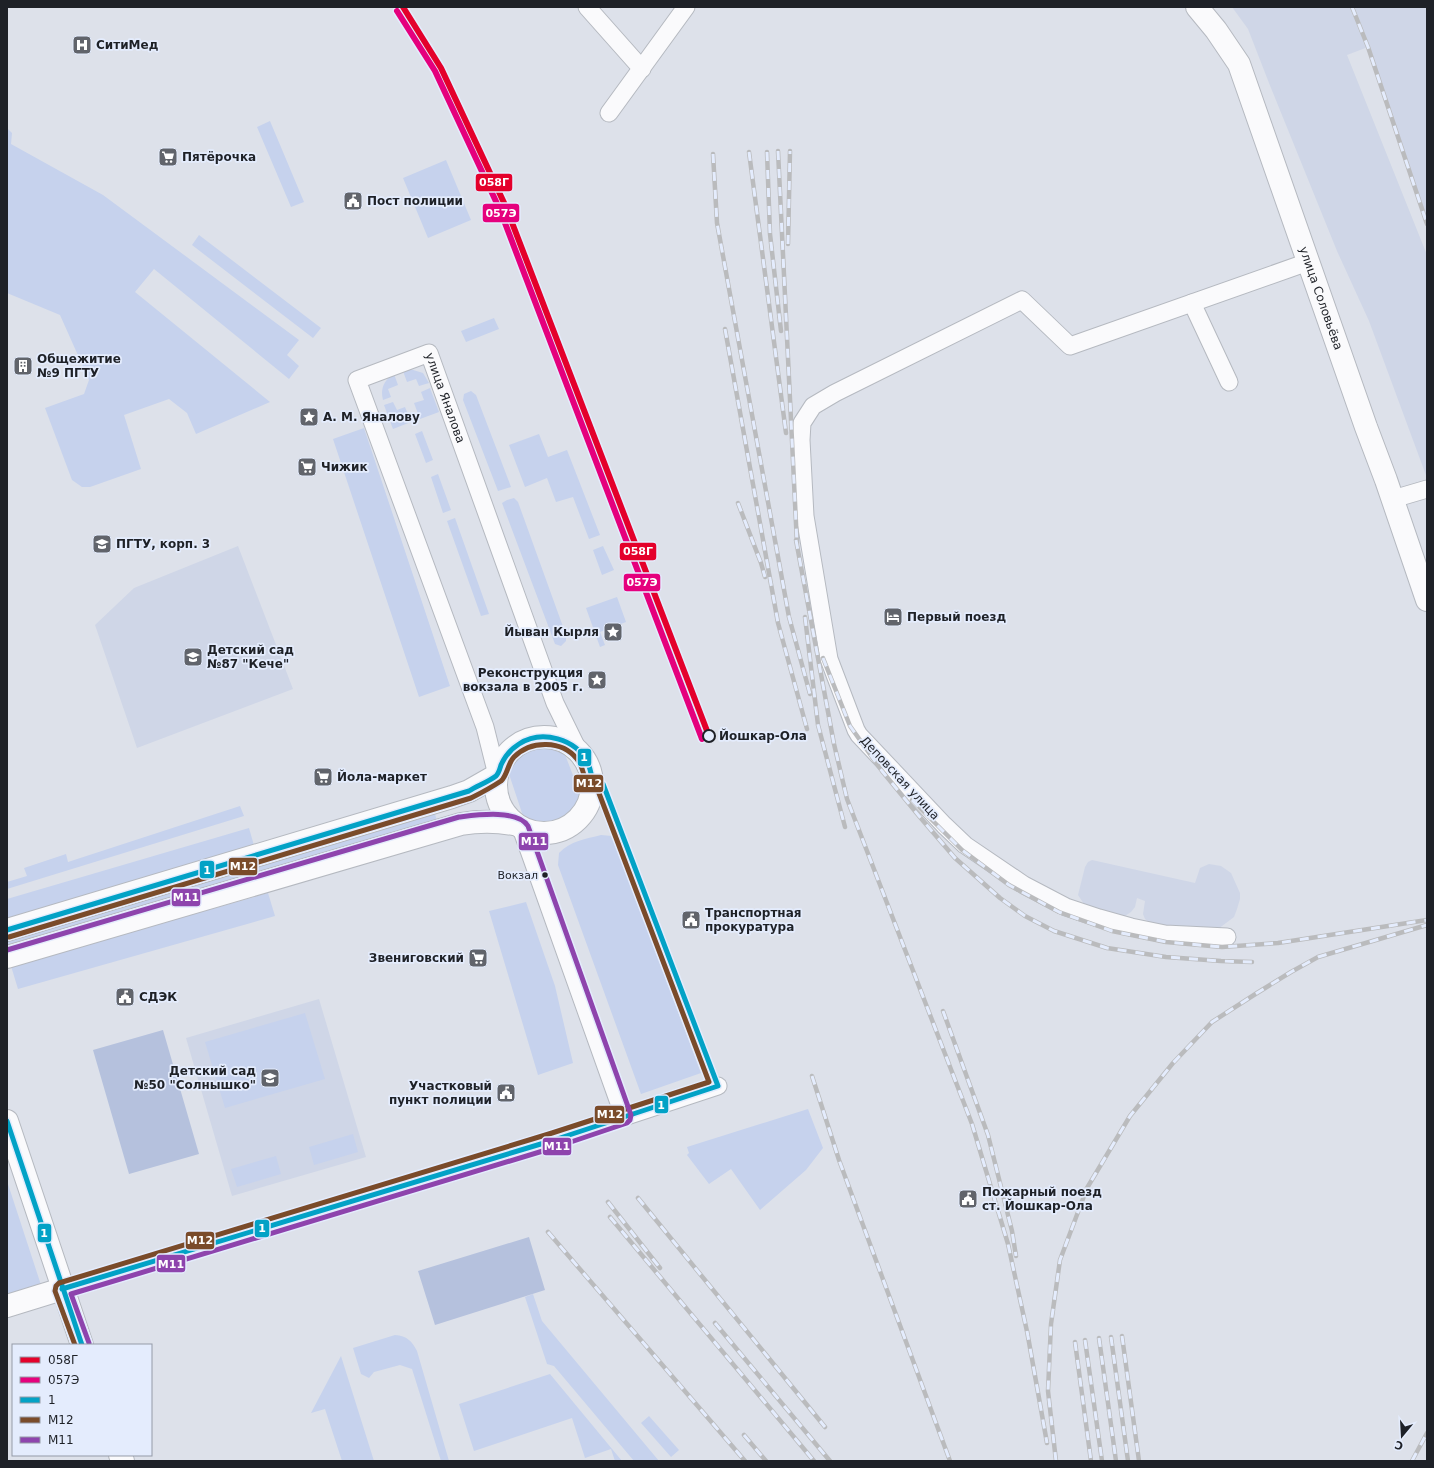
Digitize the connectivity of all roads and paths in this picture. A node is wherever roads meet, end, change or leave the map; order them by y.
1 (587, 7) edge
2 (686, 7) edge
3 (1197, 7) edge
4 (642, 69) junction
5 (609, 113) dead end
6 (1308, 262) junction
7 (1192, 303) junction
8 (1229, 382) dead end
9 (1427, 489) edge
10 (1393, 500) junction
11 (1427, 600) edge
12 (578, 750) junction
13 (497, 775) junction
14 (517, 826) junction
15 (7, 930) edge
16 (1227, 938) dead end
17 (7, 957) edge
18 (718, 1086) dead end
19 (624, 1117) junction
20 (7, 1121) edge
21 (62, 1289) junction
22 (7, 1306) edge
23 (82, 1344) edge

1 - 4 street
2 - 4 street
3 - 6 main road, улица Соловьёва
4 - 5 street
6 - 7 street
6 - 10 main road, улица Соловьёва
7 - 8 street
7 - 16 street, Деповская улица
9 - 10 street
10 - 11 main road, улица Соловьёва
12 - 13 main road
12 - 13 street, улица Яналова
12 - 14 main road
13 - 14 main road
13 - 15 main road
14 - 17 main road
14 - 19 street
18 - 19 street
19 - 21 street
20 - 21 main road
21 - 22 main road
21 - 23 main road

